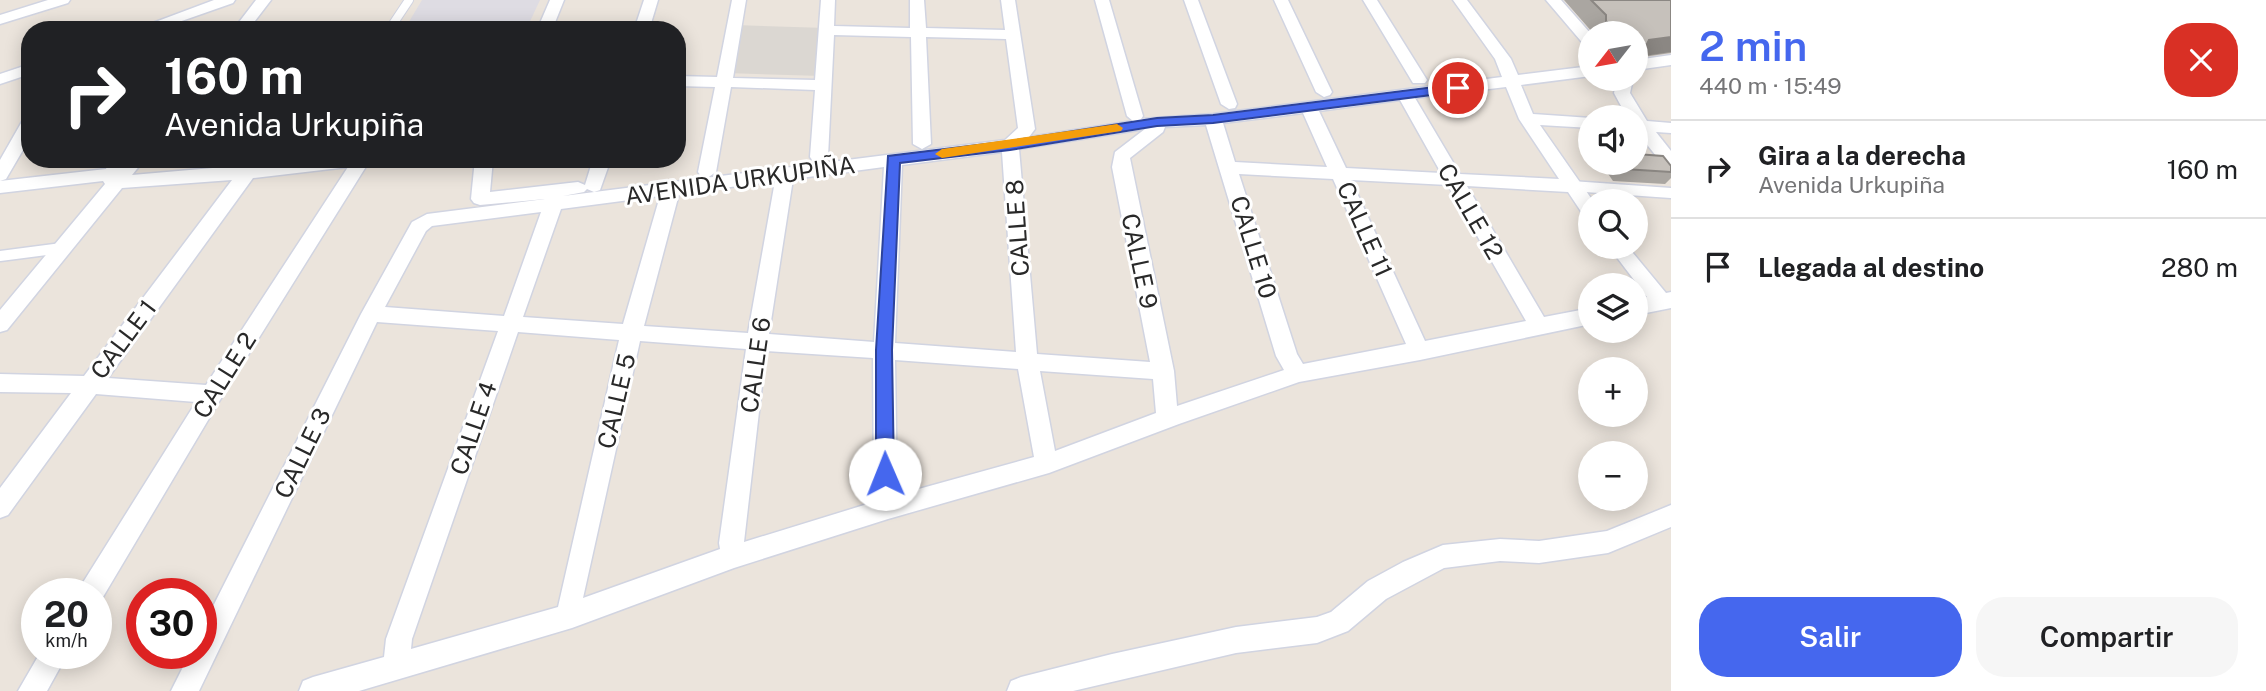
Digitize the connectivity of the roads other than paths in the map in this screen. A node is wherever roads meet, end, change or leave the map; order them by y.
1 (8, 0) edge
2 (63, 0) edge
3 (228, 0) edge
4 (264, 0) edge
5 (409, 0) edge
6 (557, 0) edge
7 (651, 0) edge
8 (739, 0) edge
9 (828, 0) edge
10 (917, 0) edge
11 (1008, 0) edge
12 (1102, 0) edge
13 (1191, 0) edge
14 (1281, 0) edge
15 (1370, 0) edge
16 (1461, 0) edge
17 (1553, 0) edge
18 (0, 12) edge
19 (0, 20) edge
20 (182, 21) edge
21 (247, 21) edge
22 (395, 21) edge
23 (548, 21) edge
24 (644, 21) edge
25 (1578, 29) edge
26 (825, 30) junction
27 (918, 32) junction
28 (1013, 35) junction
29 (1671, 60) edge
30 (1578, 61) edge
31 (1648, 63) edge
32 (21, 72) edge
33 (1578, 72) edge
34 (1509, 75) junction
35 (0, 79) edge
36 (1419, 80) junction
37 (686, 81) edge
38 (724, 82) junction
39 (821, 85) junction
40 (1324, 92) junction
41 (1405, 95) junction
42 (1229, 104) junction
43 (1309, 107) junction
44 (1135, 116) junction
45 (1213, 119) junction
46 (1527, 119) junction
47 (1157, 122) junction
48 (1578, 122) edge
49 (1648, 124) edge
50 (1671, 128) edge
51 (1027, 129) junction
52 (1648, 135) edge
53 (21, 138) edge
54 (922, 144) junction
55 (1010, 145) junction
56 (819, 157) junction
57 (893, 159) junction
58 (1671, 163) edge
59 (291, 168) edge
60 (356, 168) edge
61 (483, 168) edge
62 (599, 168) edge
63 (1230, 168) junction
64 (116, 172) edge
65 (707, 172) junction
66 (247, 173) junction
67 (785, 174) junction
68 (0, 175) edge
69 (1342, 176) junction
70 (1453, 181) junction
71 (594, 186) junction
72 (1571, 186) junction
73 (0, 187) edge
74 (671, 188) junction
75 (1671, 193) edge
76 (1578, 195) edge
77 (554, 198) junction
78 (427, 220) joint
79 (65, 247) junction
80 (0, 256) edge
81 (1629, 259) edge
82 (1667, 301) edge
83 (1648, 305) edge
84 (371, 314) junction
85 (1578, 318) edge
86 (0, 324) edge
87 (509, 324) junction
88 (1539, 326) junction
89 (631, 334) junction
90 (758, 342) junction
91 (884, 350) junction
92 (1420, 352) junction
93 (1027, 360) junction
94 (1163, 371) junction
95 (1298, 374) junction
96 (0, 383) edge
97 (89, 385) junction
98 (212, 394) junction
99 (1171, 417) junction
100 (1049, 463) junction
101 (0, 507) edge
102 (888, 508) junction
103 (1671, 516) edge
104 (734, 556) junction
105 (100, 578) edge
106 (572, 615) junction
107 (396, 667) junction
108 (45, 669) edge
109 (32, 691) edge
110 (185, 691) edge
111 (313, 691) edge
112 (1021, 691) edge

1 - 18 street
2 - 19 street
3 - 20 street
4 - 21 street
5 - 22 lane
6 - 23 street
7 - 24 street
8 - 38 street
9 - 26 street
10 - 27 street
11 - 28 street
12 - 44 street
13 - 42 street
14 - 40 street
15 - 36 street
16 - 34 street
17 - 25 street
26 - 27 street
26 - 39 street
27 - 28 street
27 - 54 street
28 - 51 street
29 - 31 street
30 - 34 street
32 - 35 street
33 - 34 street
34 - 36 street
34 - 41 street, AVENIDA URKUPIÑA
34 - 46 street
36 - 40 street
37 - 38 street
38 - 39 street
38 - 65 street
39 - 56 street
40 - 42 street
41 - 43 street, AVENIDA URKUPIÑA
41 - 70 street, CALLE 12
42 - 44 street
43 - 45 street, AVENIDA URKUPIÑA
43 - 69 street, CALLE 11
44 - 51 street
45 - 47 street, AVENIDA URKUPIÑA
45 - 63 street, CALLE 10
46 - 48 street
46 - 72 street
47 - 55 street, AVENIDA URKUPIÑA
47 - 94 street, CALLE 9
49 - 50 street
51 - 54 street
51 - 55 street, CALLE 8
52 - 58 street
53 - 68 street
54 - 56 street
55 - 57 street, AVENIDA URKUPIÑA
55 - 93 street, CALLE 8
56 - 65 street
57 - 67 street, AVENIDA URKUPIÑA
57 - 91 street
59 - 66 street
60 - 98 street, CALLE 2
61 - 77 street
62 - 71 street
63 - 69 street
63 - 95 street, CALLE 10
64 - 66 street
64 - 73 street
64 - 79 street
65 - 71 street
66 - 97 street, CALLE 1
67 - 74 street, AVENIDA URKUPIÑA
67 - 90 street, CALLE 6
69 - 70 street
69 - 92 street, CALLE 11
70 - 72 street
70 - 88 street, CALLE 12
71 - 77 street
72 - 75 lane
72 - 76 street
74 - 77 street, AVENIDA URKUPIÑA
74 - 89 street, CALLE 5
77 - 78 street, AVENIDA URKUPIÑA
77 - 87 street, CALLE 4
78 - 84 street, CALLE 3
79 - 80 lane
79 - 86 street
81 - 82 street
82 - 83 street
84 - 87 street
84 - 110 street, CALLE 3
85 - 88 street
87 - 89 street
87 - 107 street, CALLE 4
88 - 92 street
89 - 90 street
89 - 106 street, CALLE 5
90 - 91 street
90 - 104 street, CALLE 6
91 - 93 street
91 - 102 street
92 - 95 street
93 - 94 street
93 - 100 street, CALLE 8
94 - 99 street, CALLE 9
95 - 99 street
96 - 97 street
97 - 98 street
97 - 101 street, CALLE 1
98 - 105 street, CALLE 2
99 - 100 street
100 - 102 street
102 - 104 street
103 - 112 street
104 - 106 street
106 - 107 street
107 - 111 street
108 - 109 street

